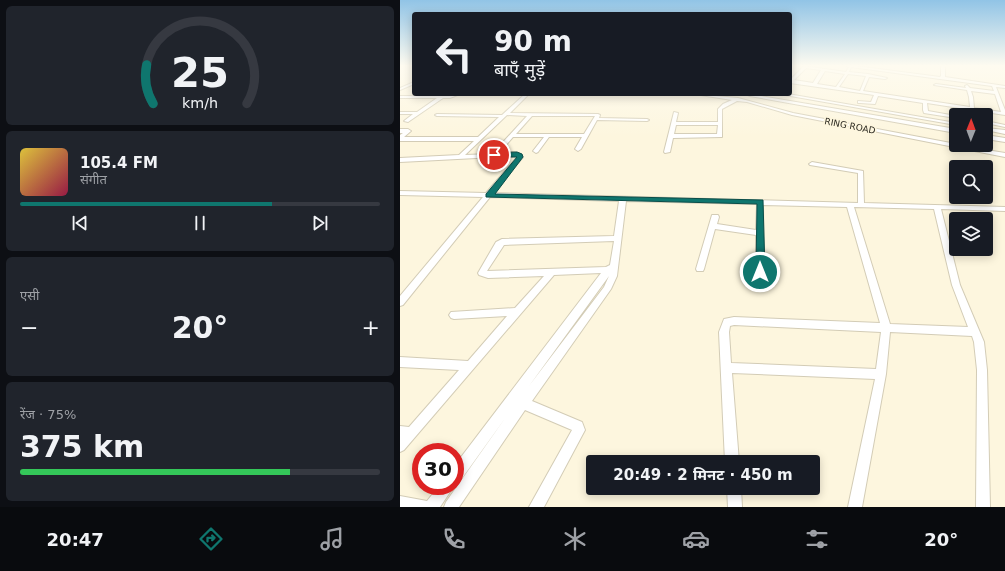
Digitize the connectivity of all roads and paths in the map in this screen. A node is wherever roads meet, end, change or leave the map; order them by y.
1 (847, 90) edge
2 (969, 90) joint
3 (995, 90) edge
4 (792, 92) edge
5 (792, 92) edge
6 (861, 92) joint
7 (808, 93) dead end
8 (996, 93) junction
9 (876, 94) junction
10 (453, 96) edge
11 (525, 96) edge
12 (713, 96) edge
13 (749, 96) edge
14 (442, 97) junction
15 (402, 98) edge
16 (738, 99) junction
17 (854, 100) dead end
18 (925, 102) junction
19 (772, 104) junction
20 (763, 106) junction
21 (965, 108) edge
22 (972, 108) edge
23 (400, 113) edge
24 (418, 113) junction
25 (676, 113) dead end
26 (531, 114) junction
27 (993, 114) edge
28 (438, 115) dead end
29 (505, 115) junction
30 (949, 116) edge
31 (1004, 116) edge
32 (596, 119) junction
33 (647, 120) dead end
34 (406, 121) dead end
35 (674, 123) junction
36 (949, 123) edge
37 (993, 123) edge
38 (720, 124) junction
39 (1005, 126) edge
40 (917, 127) junction
41 (949, 130) edge
42 (993, 130) edge
43 (400, 131) edge
44 (1005, 132) edge
45 (949, 134) edge
46 (512, 135) junction
47 (547, 136) junction
48 (586, 136) junction
49 (671, 136) junction
50 (400, 138) edge
51 (993, 138) edge
52 (479, 139) junction
53 (949, 140) edge
54 (1005, 140) edge
55 (993, 143) edge
56 (1005, 145) edge
57 (993, 148) edge
58 (578, 149) dead end
59 (1005, 150) edge
60 (536, 151) dead end
61 (667, 152) dead end
62 (494, 155) junction
63 (1005, 155) edge
64 (461, 156) junction
65 (400, 160) edge
66 (1005, 160) edge
67 (812, 164) dead end
68 (400, 193) edge
69 (489, 196) junction
70 (623, 198) junction
71 (760, 202) junction
72 (856, 205) junction
73 (936, 207) junction
74 (1005, 209) edge
75 (715, 217) dead end
76 (712, 226) junction
77 (760, 233) junction
78 (617, 238) junction
79 (611, 266) junction
80 (700, 269) dead end
81 (552, 272) junction
82 (760, 285) dead end
83 (400, 302) edge
84 (517, 312) junction
85 (454, 315) dead end
86 (570, 319) junction
87 (583, 323) junction
88 (886, 326) junction
89 (976, 332) junction
90 (400, 362) edge
91 (470, 366) junction
92 (726, 368) junction
93 (881, 374) junction
94 (518, 401) junction
95 (406, 433) edge
96 (400, 446) edge
97 (732, 455) edge
98 (464, 465) edge
99 (441, 495) edge
100 (734, 495) edge
101 (400, 503) edge
102 (424, 507) edge
103 (432, 507) edge
104 (451, 507) edge
105 (536, 507) edge
106 (735, 507) edge
107 (855, 507) edge
108 (983, 507) edge

1 - 6 street
2 - 8 street
2 - 22 street
3 - 8 street
4 - 7 street
5 - 36 street
6 - 9 street
8 - 31 street
9 - 17 street
9 - 18 street
10 - 14 street
11 - 29 street
12 - 16 street, RING ROAD
13 - 19 street, RING ROAD
13 - 40 street
14 - 15 street
14 - 24 street
16 - 20 street, RING ROAD
16 - 38 street
18 - 21 street
18 - 30 street
19 - 40 street
19 - 53 street, RING ROAD
20 - 63 street, RING ROAD
20 - 66 street
23 - 24 street
24 - 34 street
25 - 35 street
26 - 29 street
26 - 32 street
26 - 46 street
27 - 31 street
28 - 29 street
29 - 52 street
32 - 33 street
32 - 48 street
35 - 38 street
35 - 49 street
37 - 39 street
38 - 49 street
40 - 41 street
40 - 45 street
42 - 44 street
43 - 50 street
46 - 47 street
46 - 62 street
47 - 48 street
47 - 60 street
48 - 58 street
49 - 61 street
50 - 52 street
51 - 54 street
52 - 64 street
55 - 56 street
57 - 59 street
62 - 64 street
62 - 69 street
64 - 65 street
67 - 72 street
68 - 69 street
69 - 70 street
69 - 83 street
70 - 71 street
70 - 78 street
71 - 72 street
71 - 77 street
72 - 73 street
72 - 88 street
73 - 74 street
73 - 89 street
75 - 76 street
76 - 77 street
76 - 80 street
77 - 82 street
78 - 79 street
78 - 81 street
79 - 81 street
79 - 86 street
79 - 87 street
81 - 84 street
84 - 85 street
84 - 91 street
86 - 87 street
86 - 94 street
87 - 94 street
88 - 89 street
88 - 92 street
88 - 93 street
89 - 108 street
90 - 91 street
91 - 95 street
92 - 93 street
92 - 97 street
93 - 107 street
94 - 98 street
94 - 104 street
94 - 105 street
95 - 96 street
99 - 103 street
100 - 106 street
101 - 102 street

